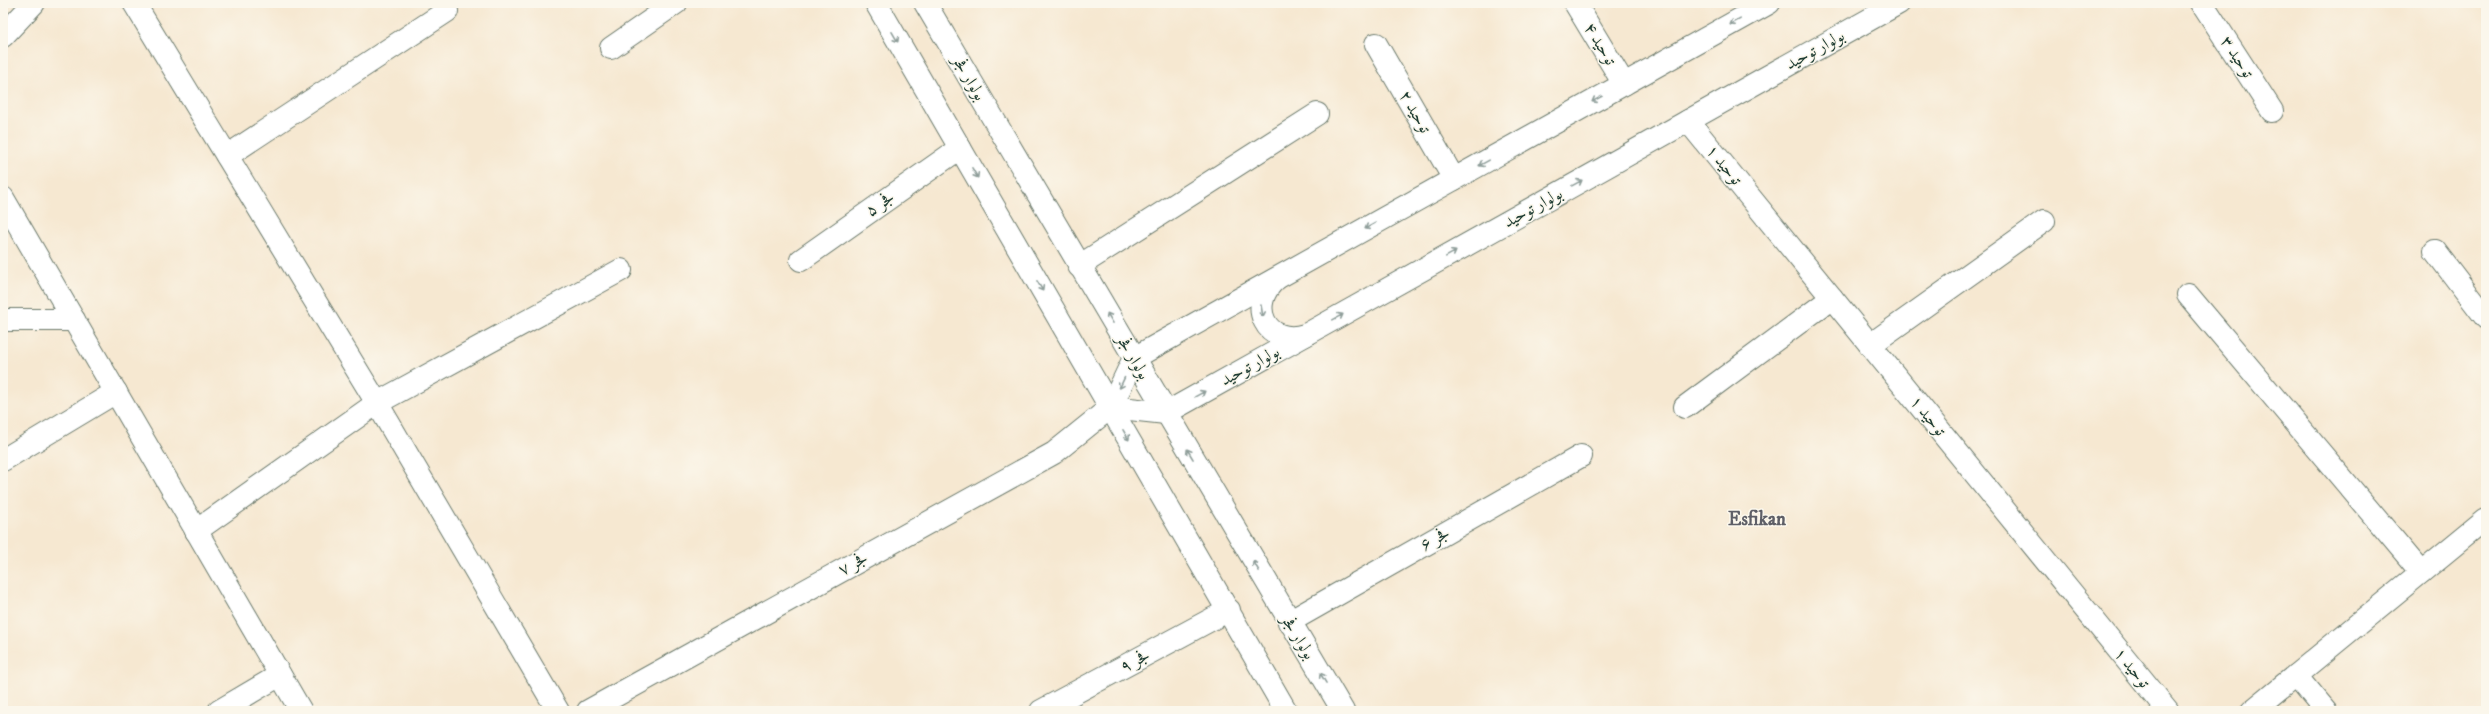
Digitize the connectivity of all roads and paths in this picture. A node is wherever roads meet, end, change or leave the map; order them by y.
1 (34, 3) edge
2 (134, 3) edge
3 (676, 3) edge
4 (876, 3) edge
5 (925, 3) edge
6 (1575, 3) edge
7 (1769, 3) edge
8 (1899, 3) edge
9 (2202, 3) edge
10 (447, 11) dead end
11 (3, 36) edge
12 (1376, 44) dead end
13 (611, 48) dead end
14 (1624, 84) junction
15 (2272, 111) dead end
16 (1317, 114) dead end
17 (1688, 121) junction
18 (960, 148) junction
19 (227, 156) junction
20 (1454, 179) junction
21 (3, 198) edge
22 (2044, 221) dead end
23 (2435, 251) dead end
24 (801, 260) dead end
25 (1080, 266) junction
26 (621, 270) dead end
27 (1277, 278) junction
28 (2188, 295) dead end
29 (1832, 298) junction
30 (2486, 318) edge
31 (3, 320) edge
32 (74, 320) junction
33 (1308, 334) junction
34 (1870, 345) junction
35 (1134, 358) junction
36 (116, 392) junction
37 (377, 403) junction
38 (1110, 407) junction
39 (1685, 407) dead end
40 (1166, 413) junction
41 (1582, 456) dead end
42 (3, 460) edge
43 (2486, 519) edge
44 (196, 531) junction
45 (2422, 572) junction
46 (1229, 610) junction
47 (1289, 622) junction
48 (280, 675) junction
49 (2296, 675) junction
50 (219, 711) edge
51 (300, 711) edge
52 (558, 711) edge
53 (588, 711) edge
54 (1041, 711) edge
55 (1286, 711) edge
56 (1343, 711) edge
57 (2168, 711) edge
58 (2252, 711) edge
59 (2326, 711) edge

1 - 11 street
2 - 19 street
3 - 13 street
4 -> 18 street
5 - 25 street, بولوار فجر
6 - 14 street, توحید ۴
7 -> 14 street
8 - 17 street, بولوار توحید
9 - 15 street, توحید ۳
10 - 19 street
12 - 20 street, توحید ۲
14 -> 20 street
16 - 25 street
17 - 29 street, توحید ۱
33 -> 17 street, بولوار توحید
18 - 24 street, فجر ۵
18 -> 38 street
19 - 37 street
20 -> 27 street
21 - 32 street
22 - 34 street
23 - 30 street
35 -> 25 street, بولوار فجر
26 - 37 street
27 -> 33 street
27 - 35 street
28 - 45 street
29 - 34 street, توحید ۱
29 - 39 street
31 - 32 street
32 - 36 street
40 -> 33 street, بولوار توحید
34 - 57 street, توحید ۱
35 -> 38 street
35 - 40 street, بولوار فجر
36 - 42 street
36 - 44 street
37 - 44 street
37 - 52 street
38 - 40 street
38 -> 46 street
38 - 53 street, فجر ۷
47 -> 40 street, بولوار فجر
41 - 47 street, فجر ۶
43 - 45 street
44 - 48 street
45 - 49 street
46 - 54 street, فجر ۹
46 - 55 street
56 -> 47 street, بولوار فجر
48 - 50 street
48 - 51 street
49 - 58 street
49 - 59 street

